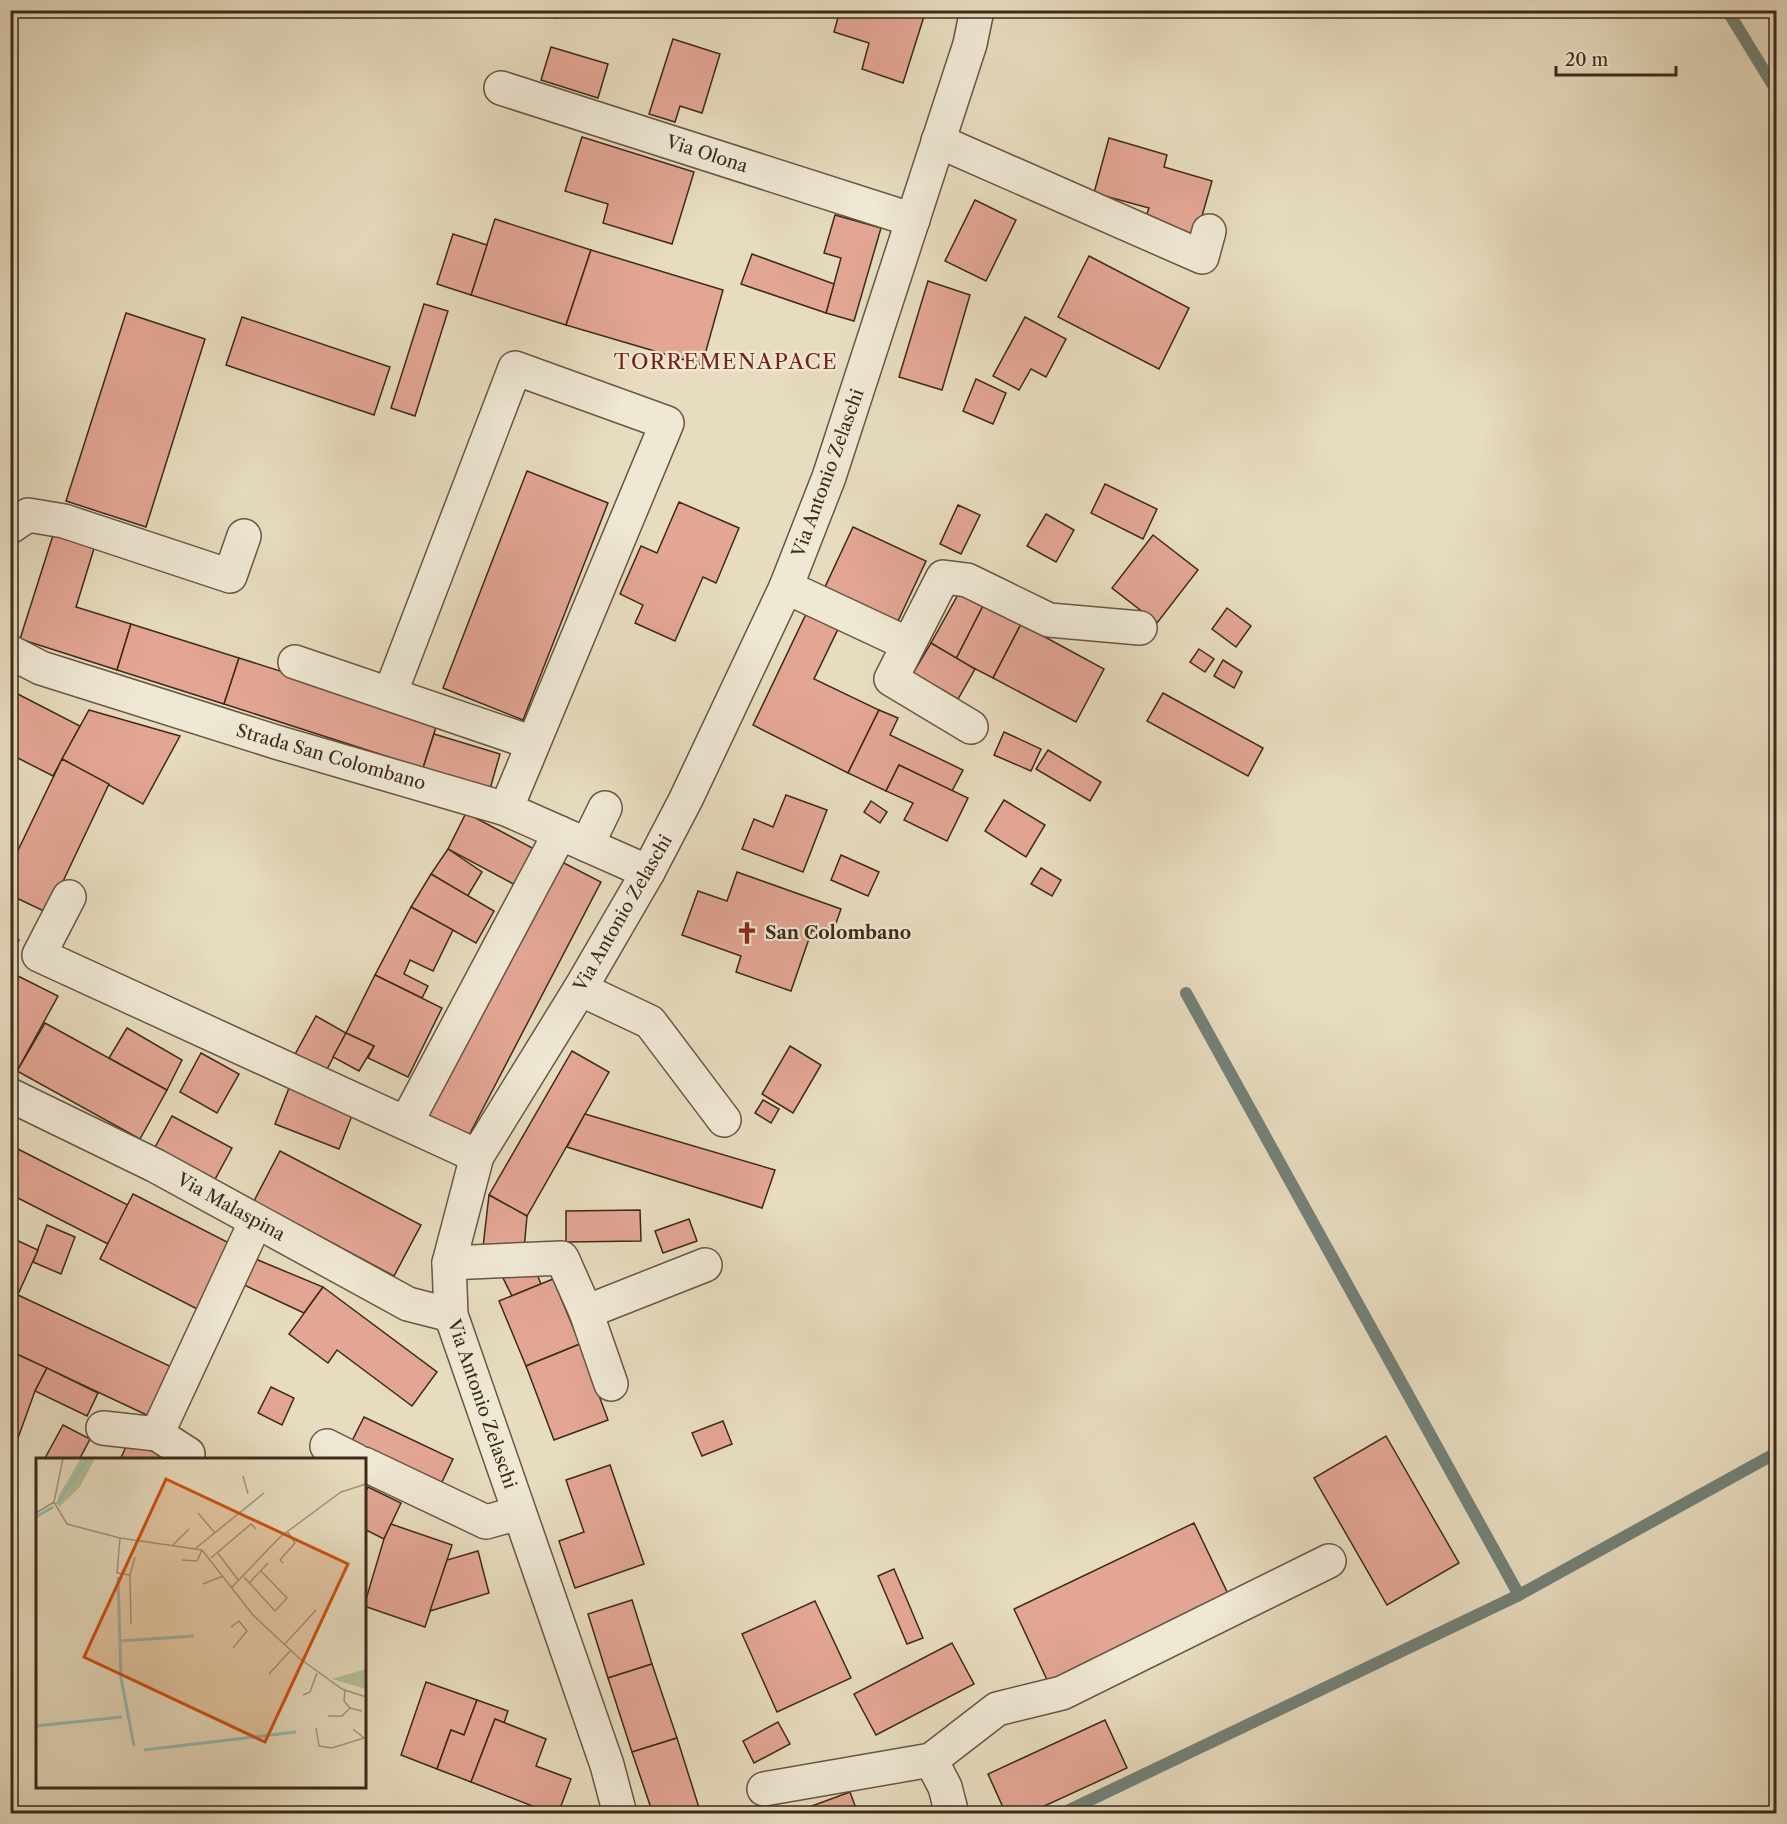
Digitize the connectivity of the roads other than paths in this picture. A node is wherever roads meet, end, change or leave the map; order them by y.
1 (978, 10) edge
2 (501, 88) dead end
3 (938, 141) junction
4 (913, 220) junction
5 (1209, 231) dead end
6 (10, 527) edge
7 (243, 536) dead end
8 (786, 587) junction
9 (1140, 628) dead end
10 (908, 644) junction
11 (10, 652) edge
12 (295, 662) dead end
13 (390, 694) junction
14 (971, 727) dead end
15 (533, 743) junction
16 (605, 808) dead end
17 (506, 809) junction
18 (573, 839) junction
19 (648, 872) junction
20 (69, 897) dead end
21 (580, 989) junction
22 (10, 1095) edge
23 (724, 1120) dead end
24 (405, 1124) junction
25 (477, 1156) junction
26 (256, 1221) junction
27 (449, 1263) junction
28 (705, 1265) dead end
29 (586, 1312) junction
30 (452, 1315) junction
31 (611, 1384) dead end
32 (103, 1428) dead end
33 (157, 1434) junction
34 (187, 1458) edge
35 (366, 1465) edge
36 (519, 1513) junction
37 (1329, 1561) dead end
38 (931, 1760) junction
39 (764, 1789) dead end
40 (620, 1814) edge
41 (952, 1814) edge

1 - 3 street, Via Antonio Zelaschi
2 - 4 street, Via Olona
3 - 4 street, Via Antonio Zelaschi
3 - 5 street
4 - 8 street, Via Antonio Zelaschi
6 - 7 street
8 - 10 street
8 - 19 street, Via Antonio Zelaschi
9 - 10 street
10 - 14 street
11 - 17 street, Strada San Colombano
12 - 13 street
13 - 15 street
13 - 15 street
15 - 17 street
16 - 18 street
17 - 18 street, Strada San Colombano
18 - 19 street, Strada San Colombano
18 - 24 street
19 - 21 street, Via Antonio Zelaschi
20 - 24 street
21 - 23 street
21 - 25 street, Via Antonio Zelaschi
22 - 26 street, Via Malaspina
24 - 25 street
25 - 27 street, Via Antonio Zelaschi
26 - 30 street, Via Malaspina
26 - 33 street
27 - 29 street
27 - 30 street, Via Antonio Zelaschi
28 - 29 street
29 - 31 street
30 - 36 street, Via Antonio Zelaschi
32 - 33 street
33 - 34 street
35 - 36 street
36 - 40 street, Via Antonio Zelaschi
37 - 38 street
38 - 39 street
38 - 41 street

